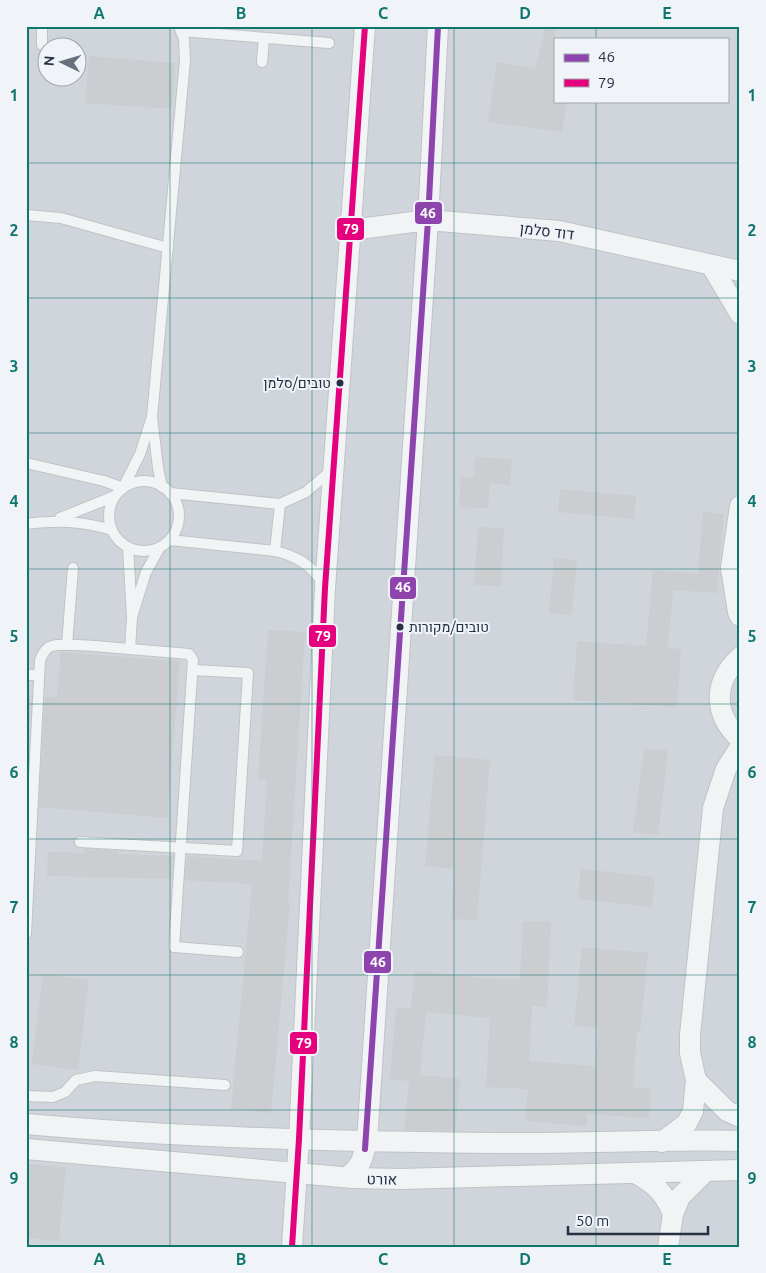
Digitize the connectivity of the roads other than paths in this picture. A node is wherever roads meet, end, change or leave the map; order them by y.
1 (365, 26) edge
2 (438, 26) edge
3 (180, 29) edge
4 (264, 38) junction
5 (330, 42) dead end
6 (262, 62) dead end
7 (26, 215) edge
8 (428, 220) junction
9 (351, 230) junction
10 (168, 248) junction
11 (711, 264) junction
12 (740, 271) edge
13 (740, 314) edge
14 (152, 417) junction
15 (26, 463) edge
16 (334, 468) junction
17 (123, 488) junction
18 (166, 490) junction
19 (115, 496) junction
20 (280, 504) junction
21 (740, 506) edge
22 (52, 521) junction
23 (26, 524) edge
24 (112, 530) junction
25 (170, 540) junction
26 (128, 547) junction
27 (161, 547) junction
28 (275, 551) junction
29 (73, 568) dead end
30 (325, 588) junction
31 (740, 616) edge
32 (132, 617) junction
33 (67, 645) junction
34 (130, 649) junction
35 (740, 657) edge
36 (194, 670) junction
37 (26, 674) edge
38 (39, 675) junction
39 (740, 739) edge
40 (740, 747) edge
41 (80, 842) dead end
42 (181, 848) junction
43 (26, 934) edge
44 (238, 952) dead end
45 (696, 1080) junction
46 (225, 1085) dead end
47 (26, 1096) edge
48 (740, 1117) edge
49 (26, 1124) edge
50 (299, 1139) junction
51 (740, 1141) edge
52 (366, 1142) junction
53 (662, 1142) junction
54 (26, 1149) edge
55 (740, 1170) edge
56 (706, 1171) junction
57 (296, 1173) junction
58 (635, 1173) junction
59 (347, 1177) junction
60 (673, 1214) junction
61 (292, 1247) edge
62 (668, 1247) edge

1 - 9 street
2 - 8 street
3 - 4 lane
3 - 10 lane
4 - 5 lane
4 - 6 lane
7 - 10 lane
8 - 9 street, דוד סלמן
8 - 11 street, דוד סלמן
8 - 52 street
9 - 16 street
10 - 14 lane
11 - 12 street, דוד סלמן
11 - 13 street
14 - 17 lane
14 - 18 lane
15 - 17 lane
16 - 20 lane
16 - 30 street
17 - 18 lane
17 - 19 lane
18 - 20 lane
18 - 25 lane
19 - 22 lane
19 - 24 lane
20 - 28 lane
21 - 31 street
22 - 23 lane
22 - 24 lane
24 - 26 lane
25 - 27 lane
25 - 28 lane
26 - 27 lane
26 - 32 lane
27 - 32 lane
28 - 30 lane
29 - 33 lane
30 - 50 street
32 - 34 lane
33 - 34 lane
33 - 38 lane
34 - 36 lane
35 - 39 street
36 - 42 lane
36 - 42 lane
37 - 38 lane
38 - 43 lane
40 - 45 street
41 - 42 lane
42 - 44 lane
45 - 48 street
45 - 53 street
46 - 47 lane
49 - 50 street
50 - 52 street
50 - 57 street
51 - 53 street
52 - 53 street
52 - 59 street
54 - 57 street, אורט
55 - 56 street, אורט
56 - 58 street, אורט
56 - 60 street
57 - 59 street, אורט
57 - 61 street
58 - 59 street, אורט
58 - 60 street
60 - 62 street

